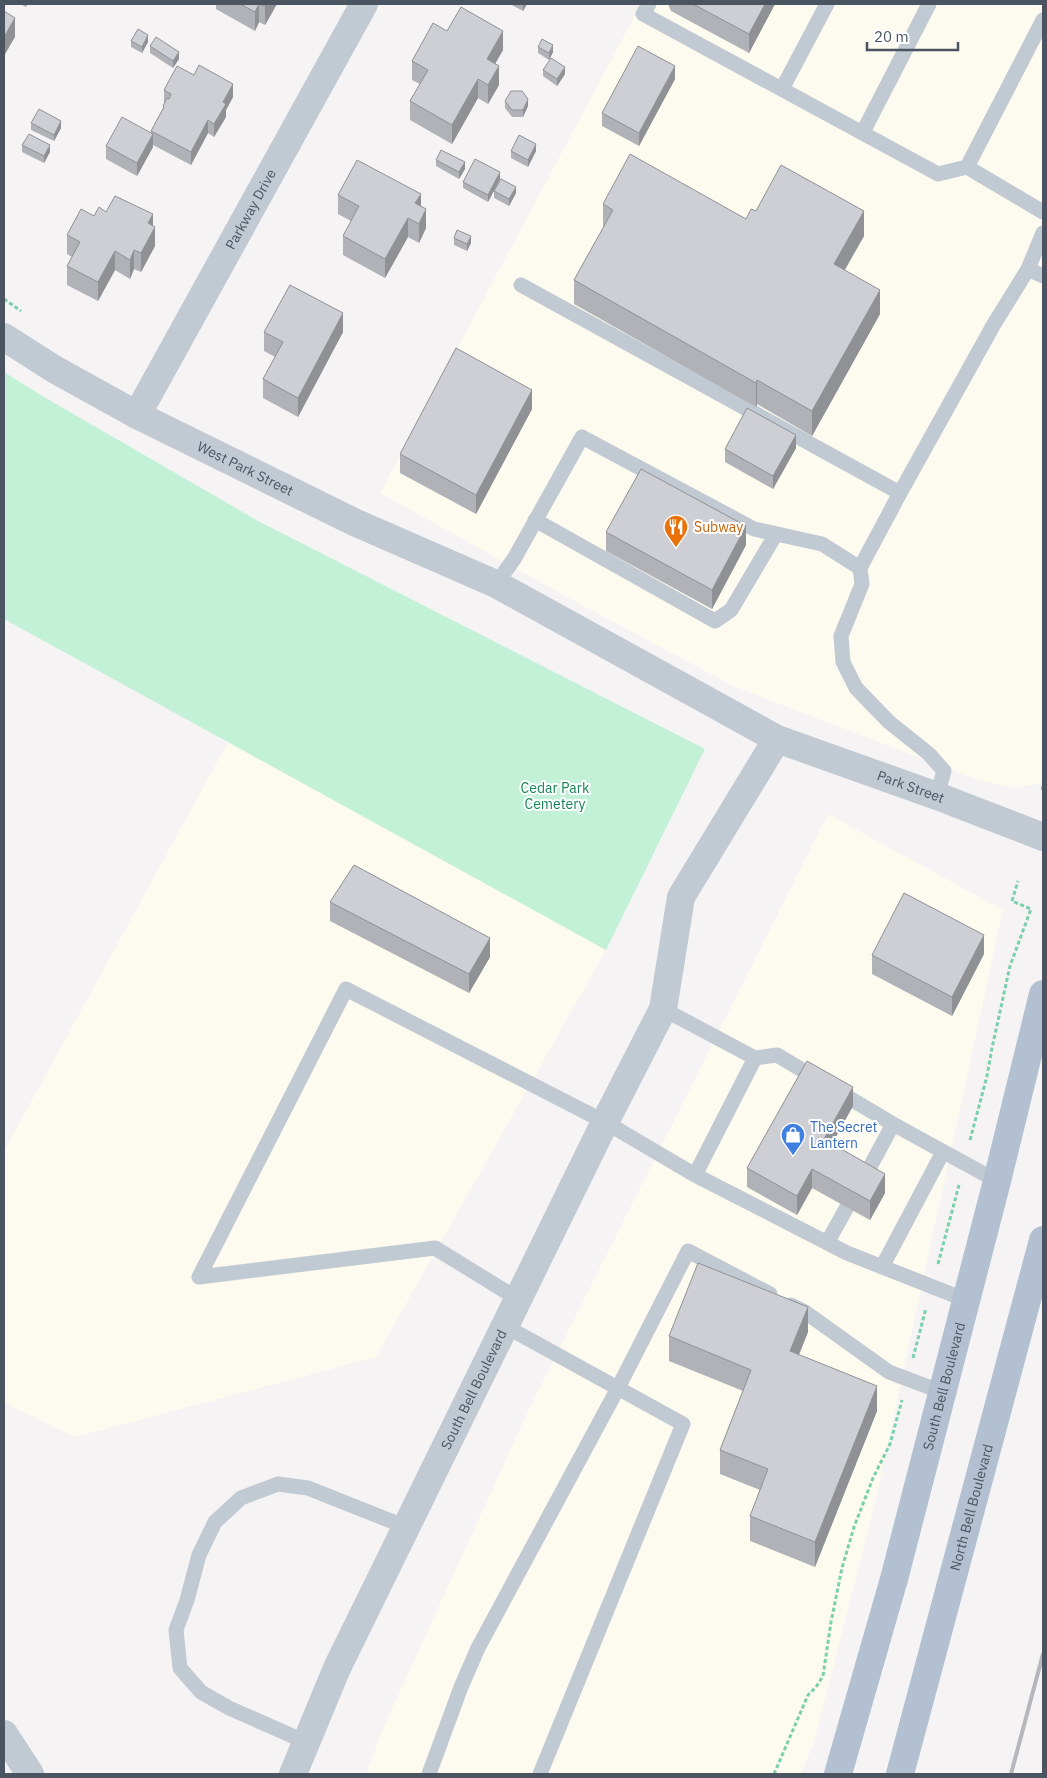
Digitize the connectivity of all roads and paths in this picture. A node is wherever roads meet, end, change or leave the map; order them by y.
1 (364, 4) edge
2 (649, 4) edge
3 (827, 4) edge
4 (929, 4) edge
5 (1043, 20) edge
6 (782, 89) junction
7 (863, 132) junction
8 (967, 167) junction
9 (1043, 212) edge
10 (1043, 233) edge
11 (1028, 269) junction
12 (1043, 276) edge
13 (521, 285) dead end
14 (4, 337) edge
15 (138, 415) junction
16 (900, 493) junction
17 (535, 520) junction
18 (776, 534) junction
19 (860, 568) junction
20 (496, 584) junction
21 (777, 739) junction
22 (937, 796) junction
23 (1043, 837) edge
24 (1018, 881) dead end
25 (1043, 994) edge
26 (663, 1008) junction
27 (756, 1058) junction
28 (605, 1122) junction
29 (893, 1124) junction
30 (943, 1152) junction
31 (964, 1163) junction
32 (695, 1175) junction
33 (862, 1180) edge
34 (997, 1181) junction
35 (847, 1207) edge
36 (1043, 1240) edge
37 (827, 1243) junction
38 (882, 1267) junction
39 (932, 1286) junction
40 (518, 1299) junction
41 (966, 1300) junction
42 (505, 1326) junction
43 (908, 1378) junction
44 (618, 1388) junction
45 (942, 1392) junction
46 (406, 1527) junction
47 (4, 1734) edge
48 (306, 1742) junction
49 (30, 1774) edge
50 (293, 1774) edge
51 (429, 1774) edge
52 (540, 1774) edge
53 (774, 1774) edge
54 (838, 1774) edge
55 (900, 1774) edge

1 - 15 street, Parkway Drive
2 - 6 lane
3 - 6 lane
4 - 7 lane
5 - 8 lane
6 - 7 lane
7 - 8 lane
8 - 9 lane
10 - 11 lane
11 - 12 lane
11 - 16 lane
13 - 16 lane
14 - 15 street, West Park Street
15 - 20 street, West Park Street
16 - 19 lane
17 - 18 lane
17 - 18 lane
17 - 20 lane
18 - 19 lane
19 - 22 lane
20 - 21 street, West Park Street
21 - 22 street, Park Street
21 - 26 street, South Bell Boulevard
22 - 23 street, Park Street
24 - 31 path
25 - 34 main road, South Bell Boulevard
26 - 27 lane
26 - 28 street, South Bell Boulevard
27 - 29 lane
27 - 32 lane
28 - 32 lane
28 - 40 street, South Bell Boulevard
28 - 40 lane
29 - 30 lane
29 - 33 lane
30 - 31 lane
30 - 38 lane
31 - 34 lane
31 - 39 path
32 - 37 lane
34 - 41 main road, South Bell Boulevard
35 - 37 lane
36 - 55 main road, North Bell Boulevard
37 - 38 lane
38 - 39 lane
39 - 41 lane
39 - 43 path
40 - 42 street, South Bell Boulevard
41 - 45 main road, South Bell Boulevard
42 - 44 lane
42 - 46 street, South Bell Boulevard
43 - 44 lane
43 - 45 lane
43 - 53 path
44 - 51 lane
44 - 52 lane
45 - 54 main road, South Bell Boulevard
46 - 48 street, South Bell Boulevard
46 - 48 lane
47 - 49 street
48 - 50 street, South Bell Boulevard

